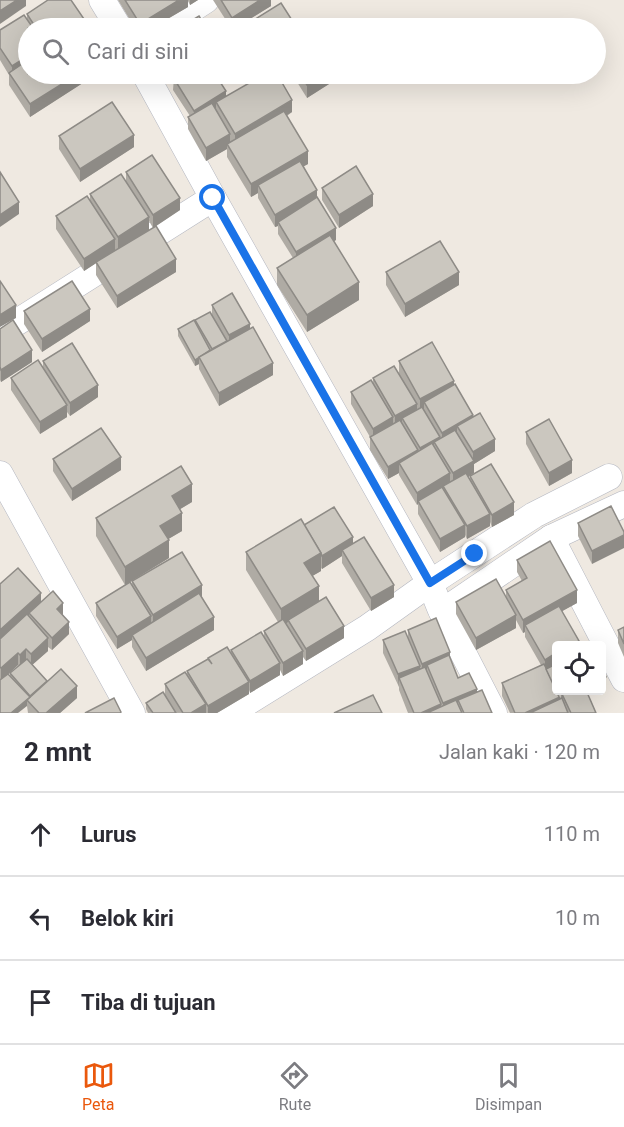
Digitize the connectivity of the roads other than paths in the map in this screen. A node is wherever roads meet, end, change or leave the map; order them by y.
1 (102, 0) edge
2 (206, 0) edge
3 (113, 18) edge
4 (179, 18) edge
5 (150, 84) edge
6 (213, 198) junction
7 (0, 333) edge
8 (0, 474) edge
9 (609, 477) dead end
10 (624, 504) edge
11 (551, 538) junction
12 (436, 599) junction
13 (624, 679) edge
14 (132, 713) edge
15 (230, 713) edge
16 (494, 713) edge

1 - 3 street
2 - 4 street
5 - 6 street
6 - 7 street
6 - 12 street
8 - 14 street
9 - 12 street
10 - 11 street
11 - 12 street
11 - 13 street
12 - 15 street
12 - 16 street

